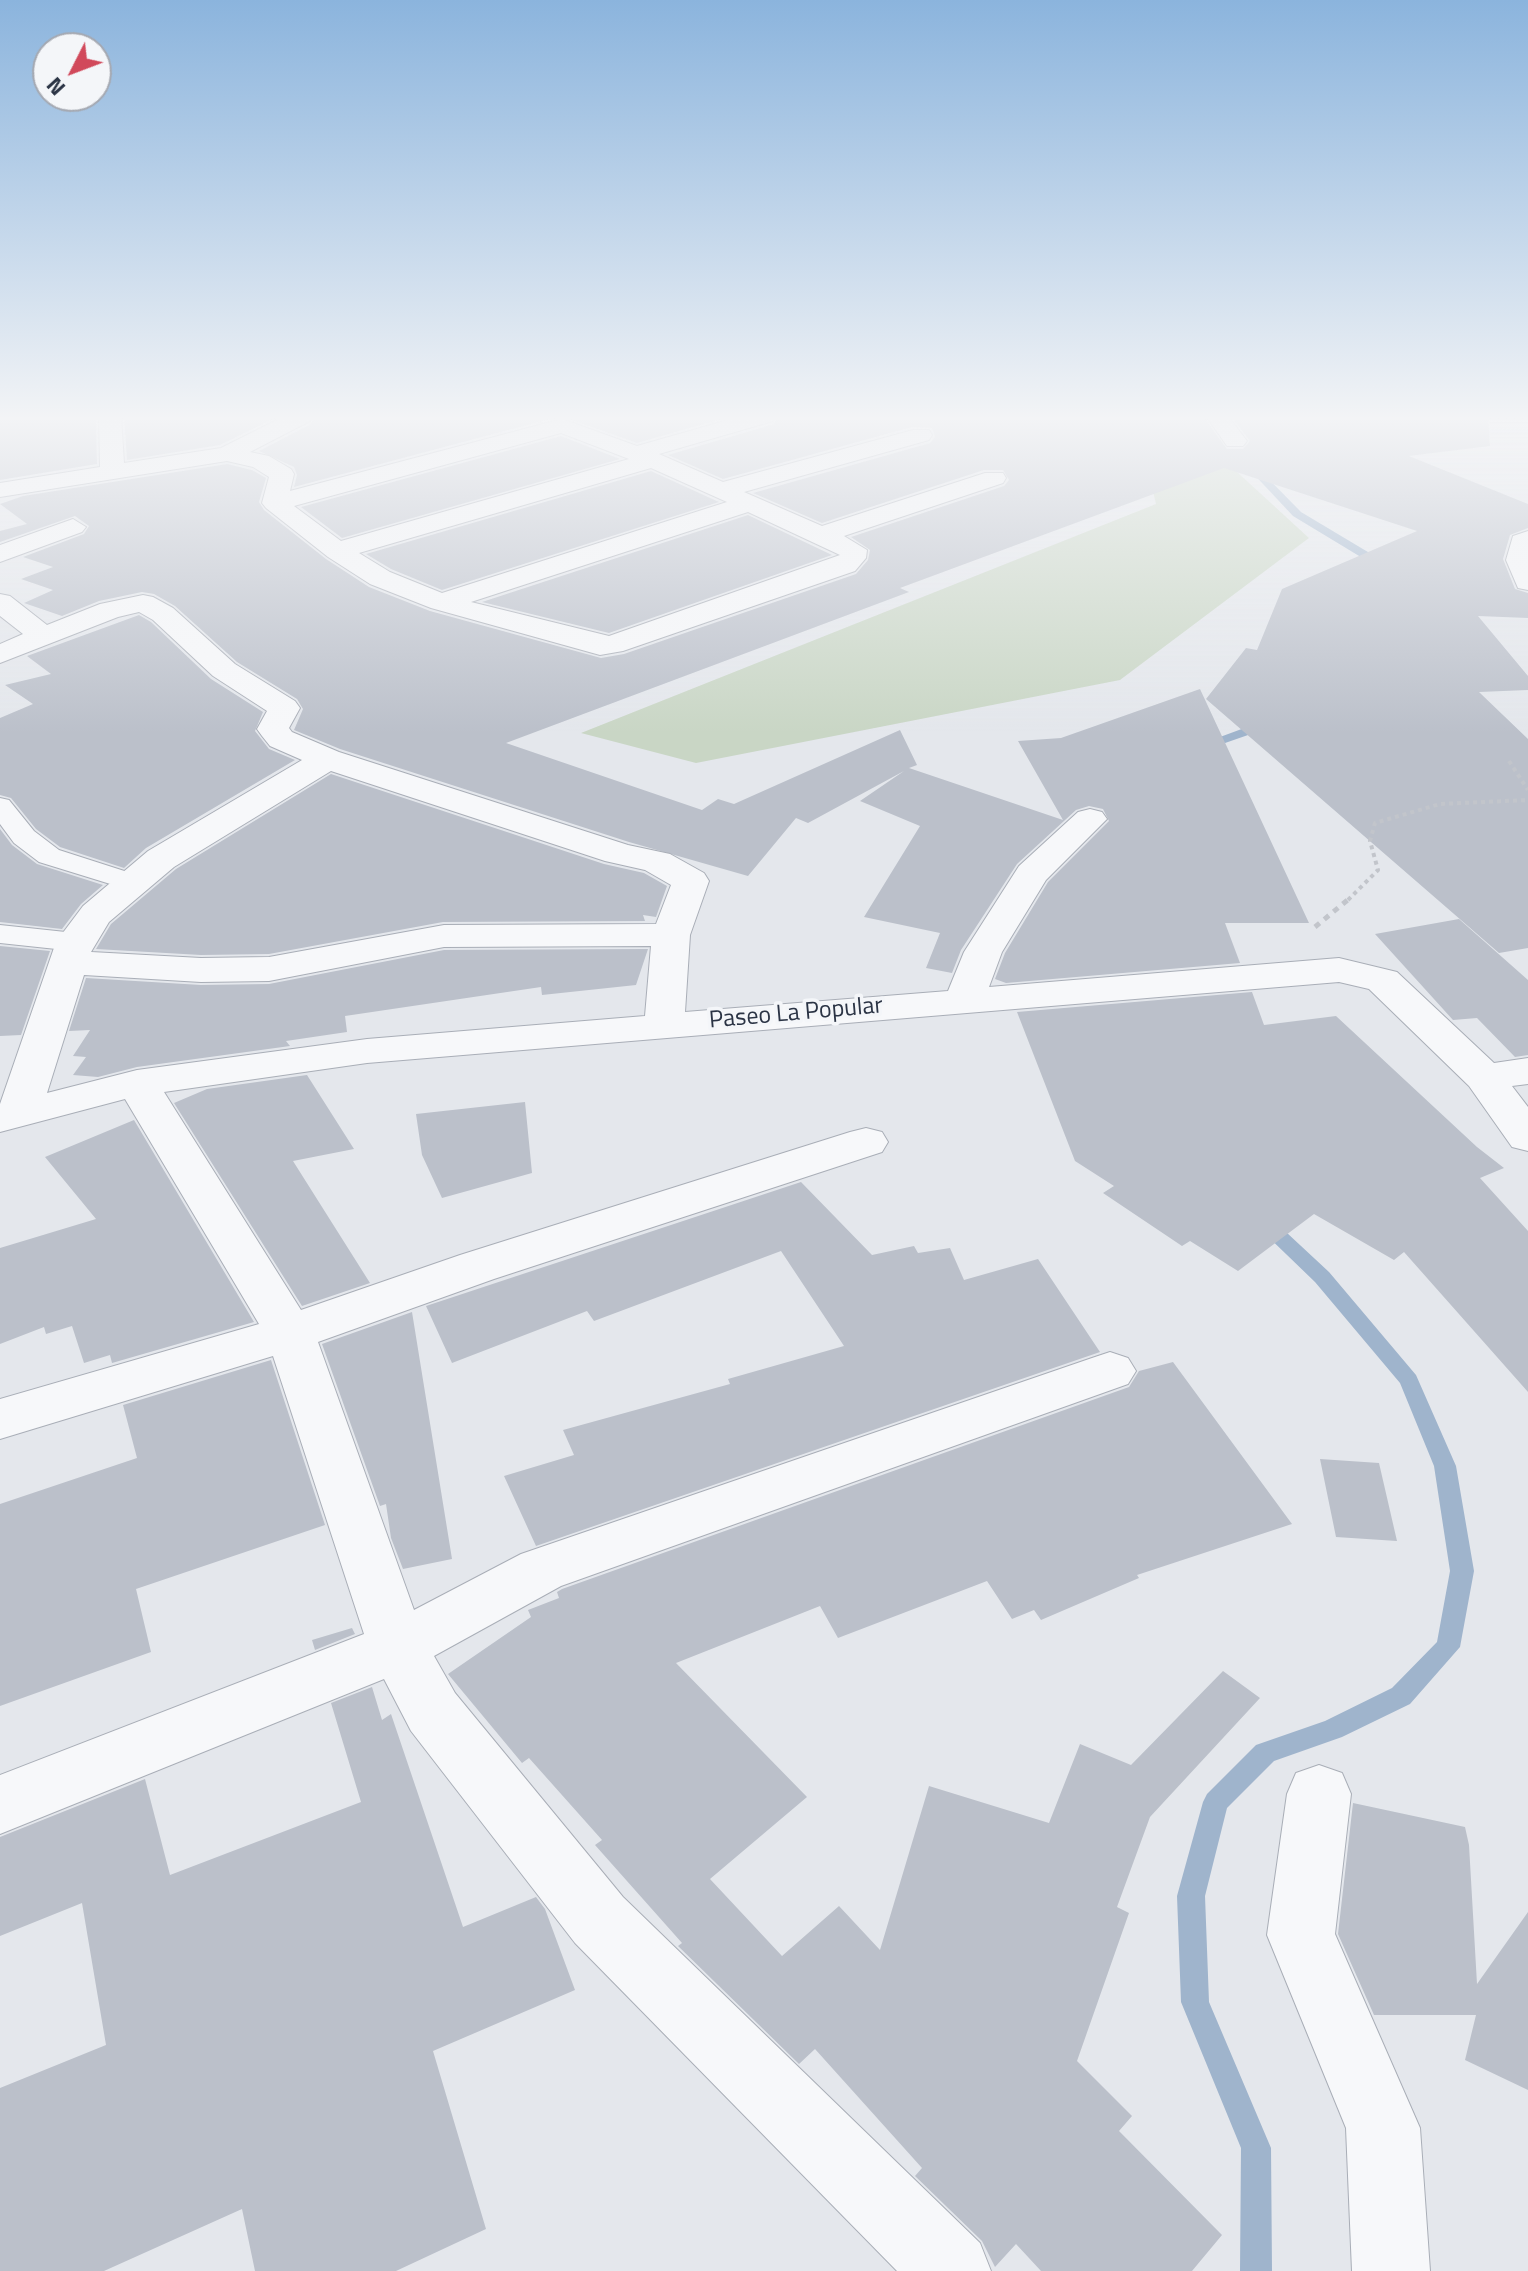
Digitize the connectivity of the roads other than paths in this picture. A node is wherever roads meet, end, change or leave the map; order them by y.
1 (300, 522) edge
2 (431, 522) edge
3 (691, 522) edge
4 (789, 522) edge
5 (860, 522) edge
6 (73, 527) dead end
7 (820, 535) junction
8 (1528, 539) edge
9 (337, 551) junction
10 (0, 554) edge
11 (1528, 582) edge
12 (0, 602) edge
13 (441, 602) junction
14 (43, 636) junction
15 (0, 654) edge
16 (327, 759) junction
17 (0, 806) edge
18 (1090, 819) dead end
19 (133, 883) junction
20 (0, 934) edge
21 (671, 935) junction
22 (72, 952) junction
23 (965, 999) junction
24 (664, 1026) junction
25 (1528, 1071) edge
26 (1484, 1077) junction
27 (137, 1083) junction
28 (9, 1116) edge
29 (1528, 1137) edge
30 (866, 1142) dead end
31 (290, 1333) junction
32 (1110, 1371) dead end
33 (0, 1419) edge
34 (398, 1647) junction
35 (1319, 1794) dead end
36 (0, 1805) edge
37 (952, 2271) edge
38 (1391, 2271) edge

1 - 9 street
2 - 9 street
3 - 13 street
4 - 7 street
5 - 7 street
6 - 10 street
7 - 13 street
8 - 11 street
9 - 13 street
12 - 14 street
14 - 15 street
14 - 16 street
16 - 19 street
16 - 21 street
17 - 19 lane
18 - 23 street
19 - 22 street
20 - 22 lane
21 - 22 street
21 - 24 street
22 - 28 street
23 - 24 street, Paseo La Popular
23 - 26 street, Paseo La Popular
24 - 27 street, Paseo La Popular
25 - 26 street
26 - 29 street, Paseo La Popular
27 - 28 street, Paseo La Popular
27 - 31 street
30 - 31 street
31 - 33 street
31 - 34 street
32 - 34 street
34 - 36 street
34 - 37 street
35 - 38 street

